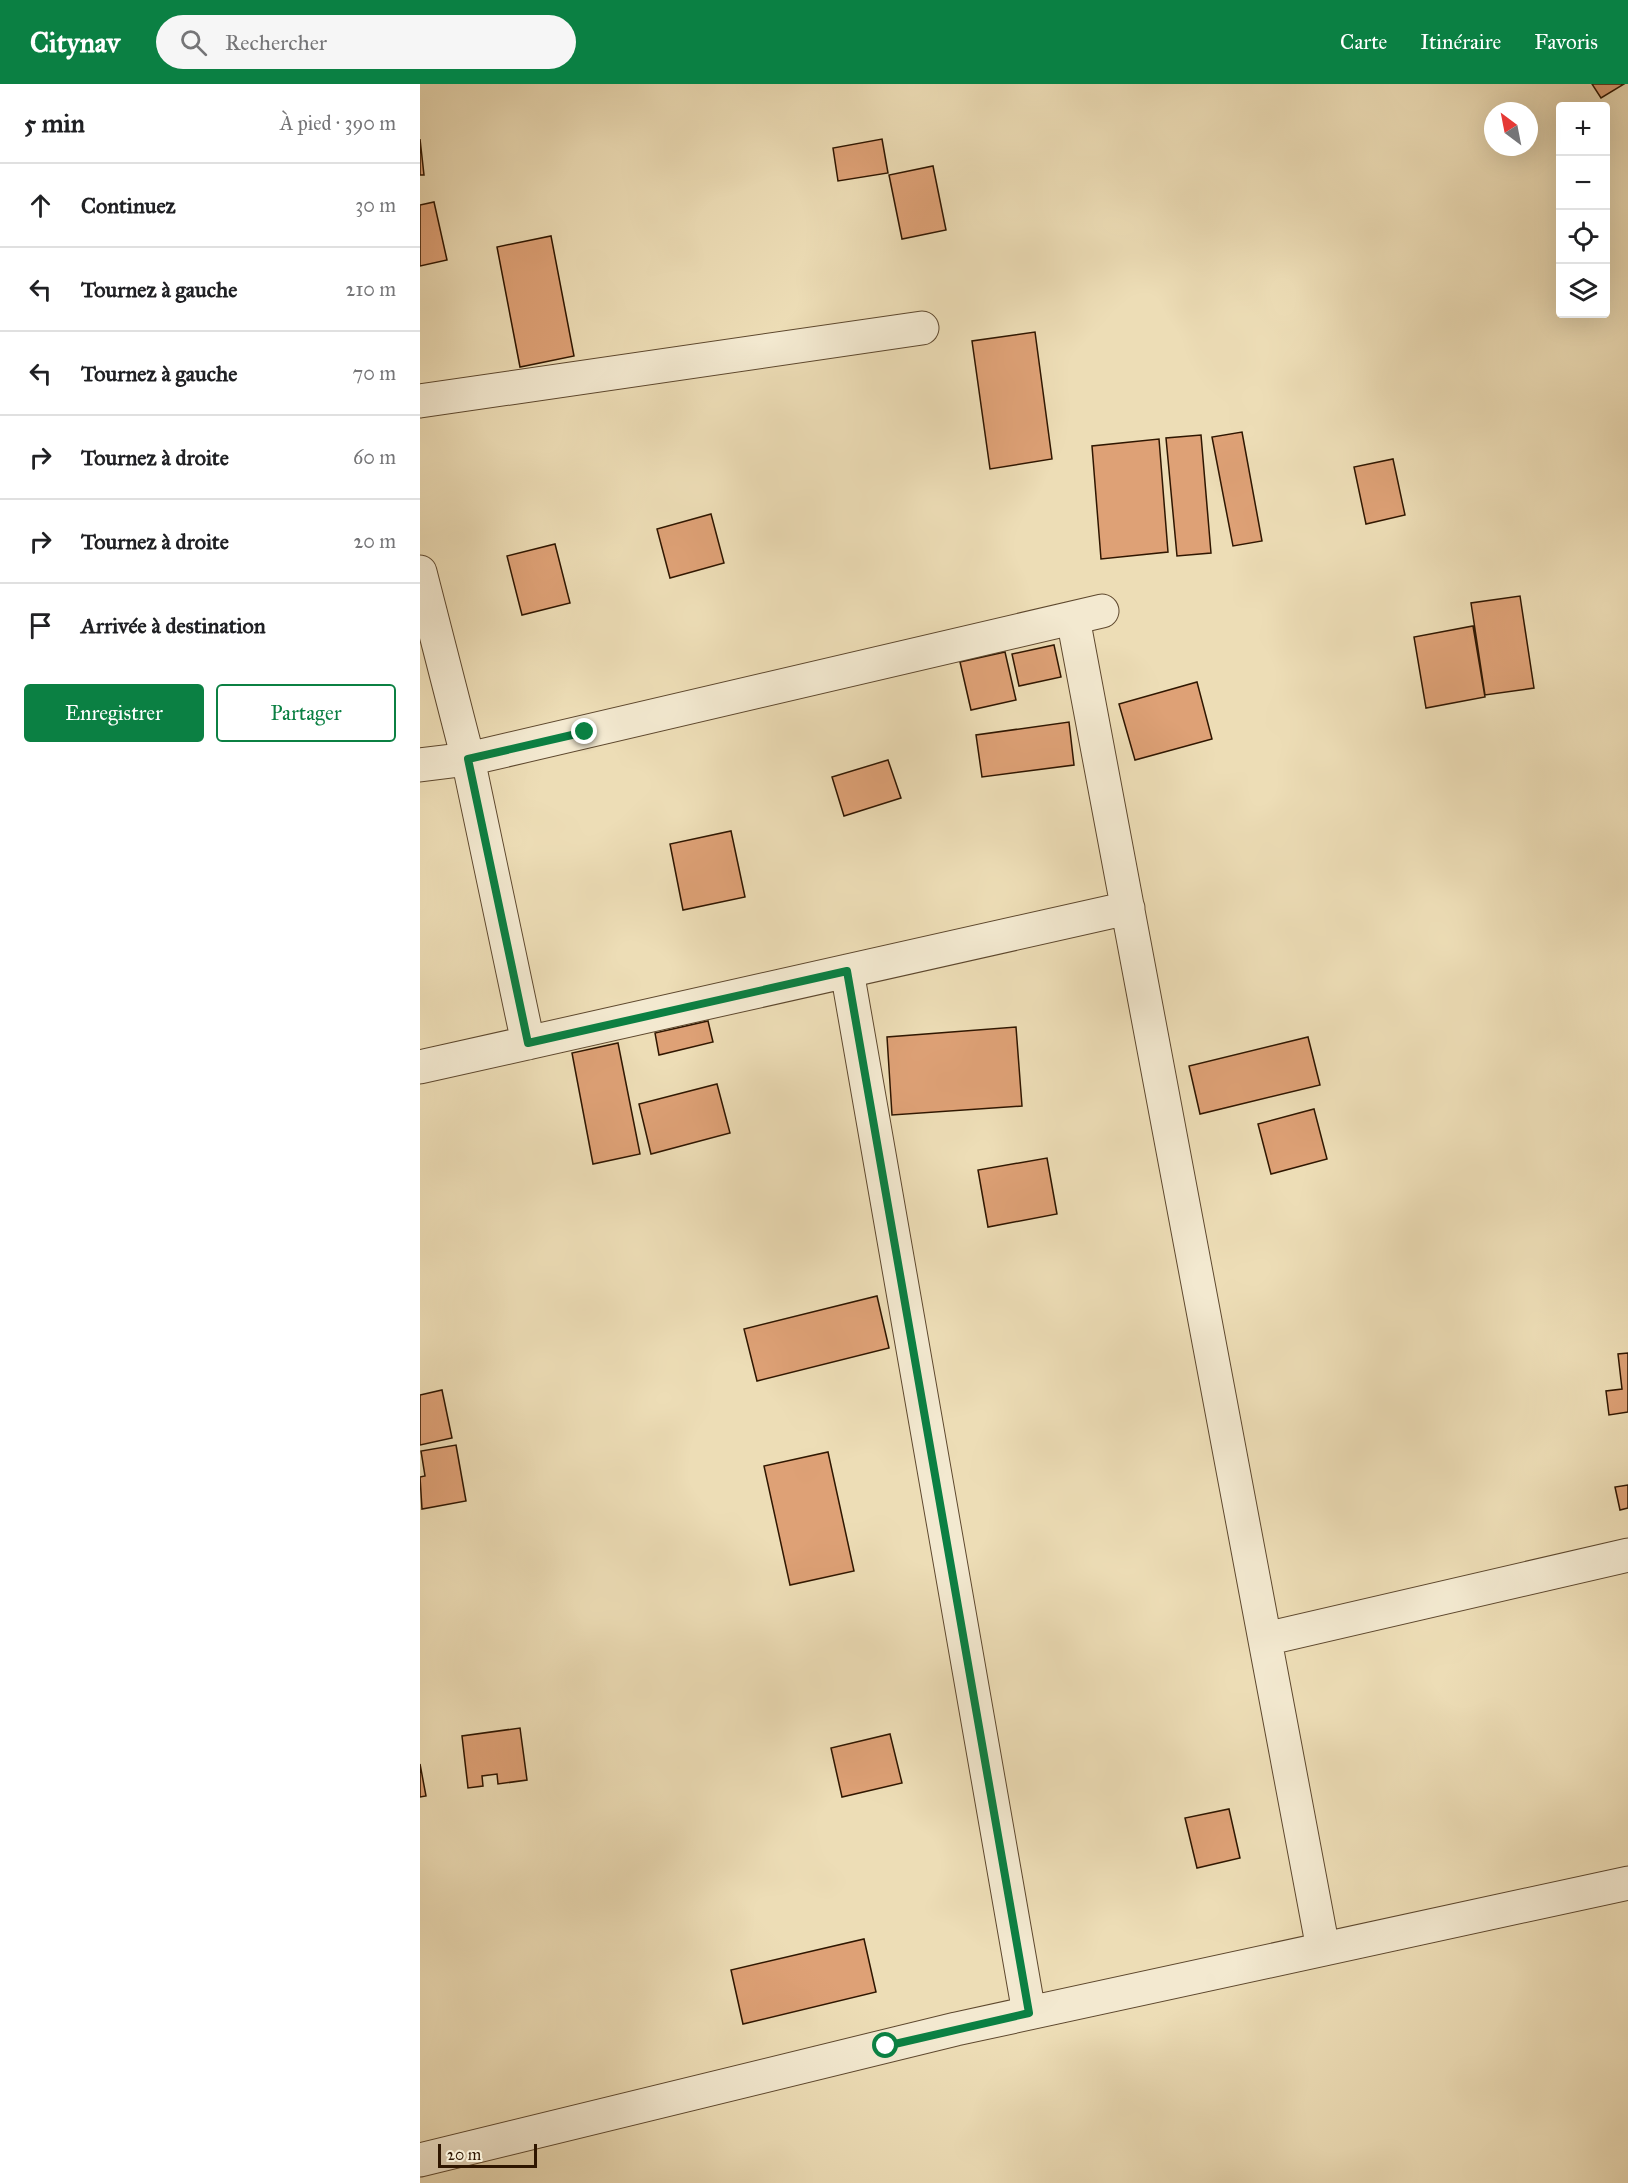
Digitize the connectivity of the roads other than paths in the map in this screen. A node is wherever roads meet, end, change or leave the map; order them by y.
1 (922, 328) dead end
2 (420, 401) edge
3 (420, 572) edge
4 (468, 759) junction
5 (420, 765) edge
6 (1128, 908) junction
7 (847, 971) junction
8 (528, 1043) junction
9 (420, 1067) edge
10 (1628, 1555) edge
11 (1265, 1639) junction
12 (1628, 1884) edge
13 (1323, 1949) junction
14 (1029, 2013) junction
15 (420, 2160) edge

1 - 2 street
3 - 4 street
4 - 5 street
4 - 6 street
4 - 8 street
6 - 7 street
6 - 11 street
7 - 8 street
7 - 14 street
8 - 9 street
10 - 11 street
11 - 13 street
12 - 13 street
13 - 14 street
14 - 15 street

